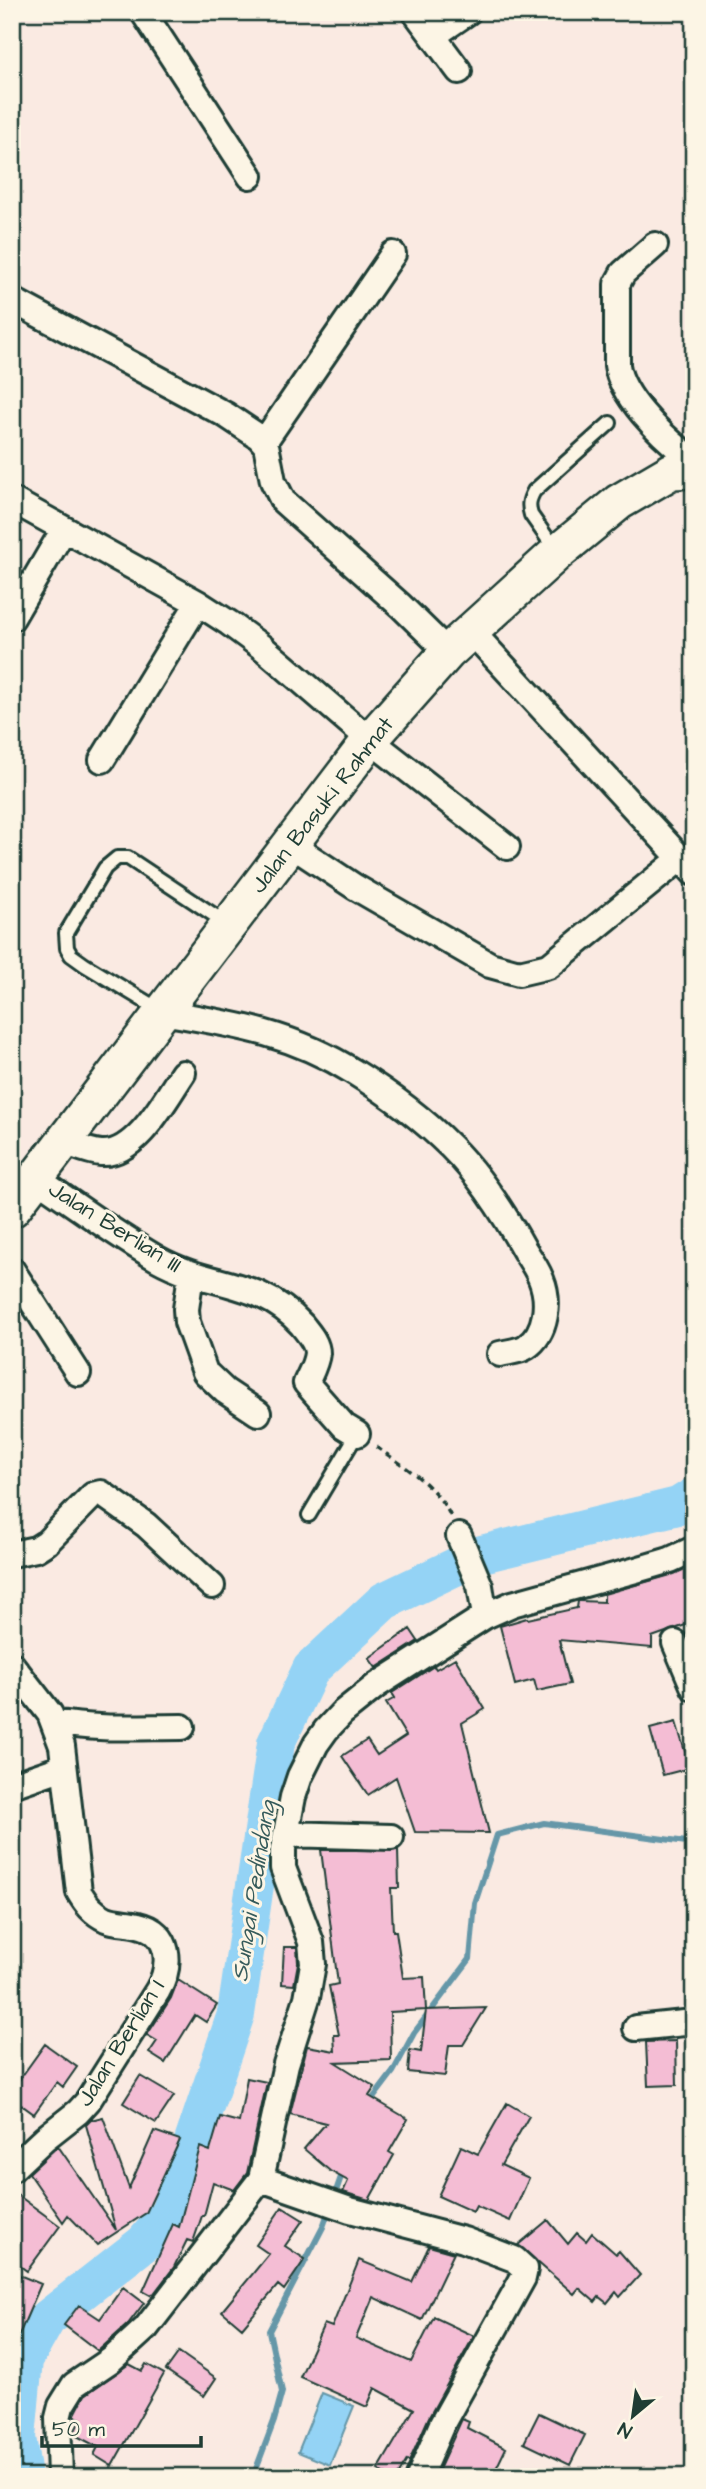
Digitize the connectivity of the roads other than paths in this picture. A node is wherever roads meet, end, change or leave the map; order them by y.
1 (143, 12) edge
2 (415, 12) edge
3 (468, 12) edge
4 (433, 36) junction
5 (458, 71) dead end
6 (250, 176) dead end
7 (655, 245) dead end
8 (393, 254) dead end
9 (12, 300) edge
10 (610, 423) dead end
11 (264, 442) junction
12 (686, 460) edge
13 (12, 500) edge
14 (64, 529) junction
15 (557, 553) junction
16 (198, 603) junction
17 (12, 618) edge
18 (459, 641) junction
19 (370, 740) junction
20 (102, 760) dead end
21 (290, 844) junction
22 (508, 848) dead end
23 (687, 866) edge
24 (229, 925) junction
25 (162, 1012) junction
26 (183, 1073) dead end
27 (64, 1142) junction
28 (37, 1179) junction
29 (12, 1209) edge
30 (12, 1270) edge
31 (191, 1274) junction
32 (500, 1354) dead end
33 (78, 1373) dead end
34 (258, 1413) dead end
35 (357, 1434) joint
36 (309, 1515) dead end
37 (459, 1536) road end
38 (694, 1549) edge
39 (12, 1554) edge
40 (212, 1586) dead end
41 (485, 1616) junction
42 (675, 1643) dead end
43 (12, 1665) edge
44 (694, 1688) edge
45 (54, 1722) junction
46 (182, 1727) dead end
47 (64, 1768) junction
48 (12, 1786) edge
49 (286, 1834) junction
50 (391, 1837) dead end
51 (694, 2022) edge
52 (636, 2028) dead end
53 (12, 2169) edge
54 (261, 2179) junction
55 (60, 2477) edge
56 (419, 2477) edge

1 - 6 street
2 - 4 street
3 - 4 street
4 - 5 street
7 - 12 street
8 - 11 street
9 - 11 street
10 - 15 lane
11 - 18 street
12 - 15 street, Jalan Basuki Rahmat
13 - 14 street
14 - 16 street
14 - 17 street
15 - 18 street, Jalan Basuki Rahmat
16 - 19 street
16 - 20 street
18 - 19 street, Jalan Basuki Rahmat
18 - 23 street
19 - 21 street, Jalan Basuki Rahmat
19 - 22 street
21 - 23 street
21 - 24 street, Jalan Basuki Rahmat
24 - 25 street, Jalan Basuki Rahmat
24 - 25 lane
25 - 27 street, Jalan Basuki Rahmat
25 - 32 street
26 - 27 street
27 - 28 street, Jalan Basuki Rahmat
28 - 29 street, Jalan Basuki Rahmat
28 - 31 street, Jalan Berlian III
30 - 33 street
31 - 34 street
31 - 35 street, Jalan Berlian III
35 - 36 lane
37 - 41 street
38 - 41 street
39 - 40 street
41 - 49 street
42 - 44 street
43 - 45 street, Jalan Berlian I
45 - 46 street
45 - 47 street, Jalan Berlian I
47 - 48 street
47 - 53 street, Jalan Berlian I
49 - 50 street
49 - 54 street
51 - 52 street
54 - 55 street
54 - 56 street

